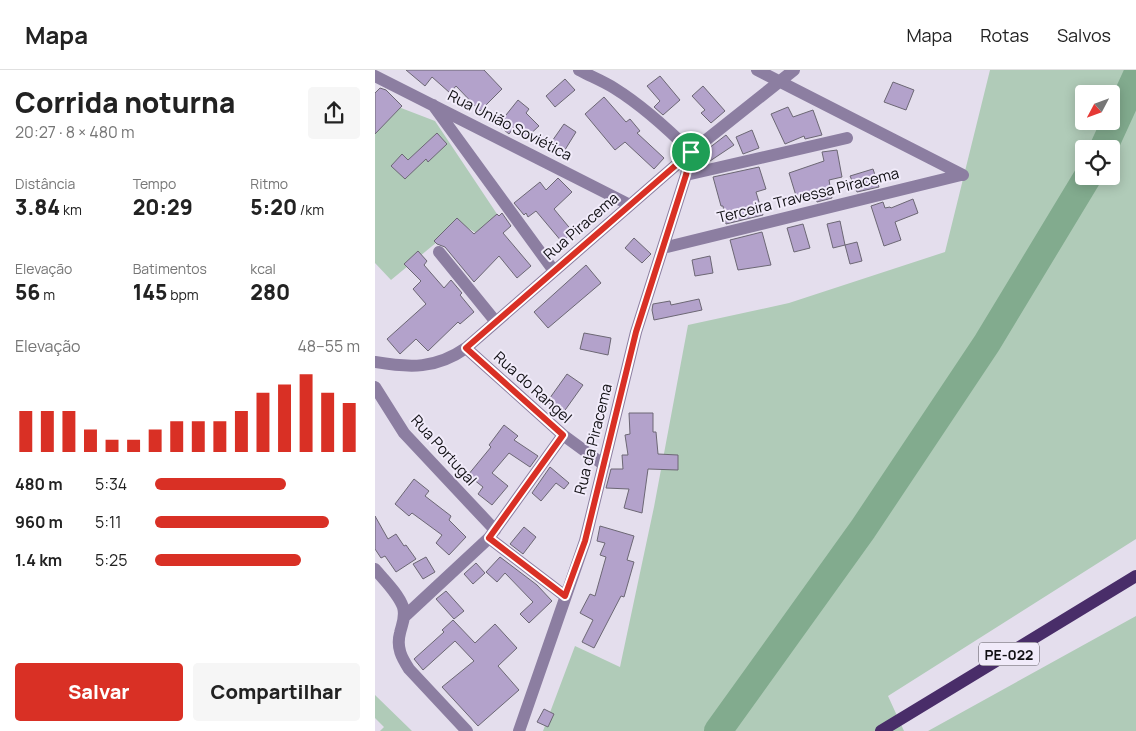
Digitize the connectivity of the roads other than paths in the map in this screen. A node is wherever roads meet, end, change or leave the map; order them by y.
1 (579, 70) edge
2 (757, 70) edge
3 (794, 70) edge
4 (375, 76) edge
5 (779, 81) junction
6 (431, 103) junction
7 (847, 138) dead end
8 (691, 152) junction
9 (686, 175) junction
10 (630, 205) junction
11 (663, 248) junction
12 (439, 252) dead end
13 (555, 270) junction
14 (496, 322) junction
15 (466, 348) junction
16 (375, 362) edge
17 (375, 387) edge
18 (563, 435) junction
19 (604, 466) junction
20 (492, 534) junction
21 (375, 569) edge
22 (1136, 576) edge
23 (565, 596) junction
24 (404, 617) junction
25 (467, 731) edge
26 (519, 731) edge
27 (881, 731) edge

1 - 8 street
2 - 5 street
3 - 5 street, Rua Piracema
4 - 6 street, Rua União Soviética
5 - 8 street, Rua Piracema
5 - 11 street, Terceira Travessa Piracema
6 - 10 street, Rua União Soviética
6 - 13 street
7 - 9 street
8 - 9 street, Rua da Piracema
8 - 10 street, Rua Piracema
9 - 11 street, Rua da Piracema
10 - 13 street, Rua Piracema
11 - 19 street, Rua da Piracema
12 - 14 street
13 - 14 street, Rua Piracema
14 - 15 street, Rua Piracema
15 - 16 street, Rua Piracema
15 - 18 street, Rua do Rangel
17 - 20 street, Rua Portugal
18 - 19 street, Rua do Rangel
18 - 20 street
19 - 23 street, Rua da Piracema
20 - 23 street, Rua Portugal
20 - 24 street
21 - 24 street
22 - 27 main road, PE-022
23 - 26 street, Rua da Piracema
24 - 25 street

